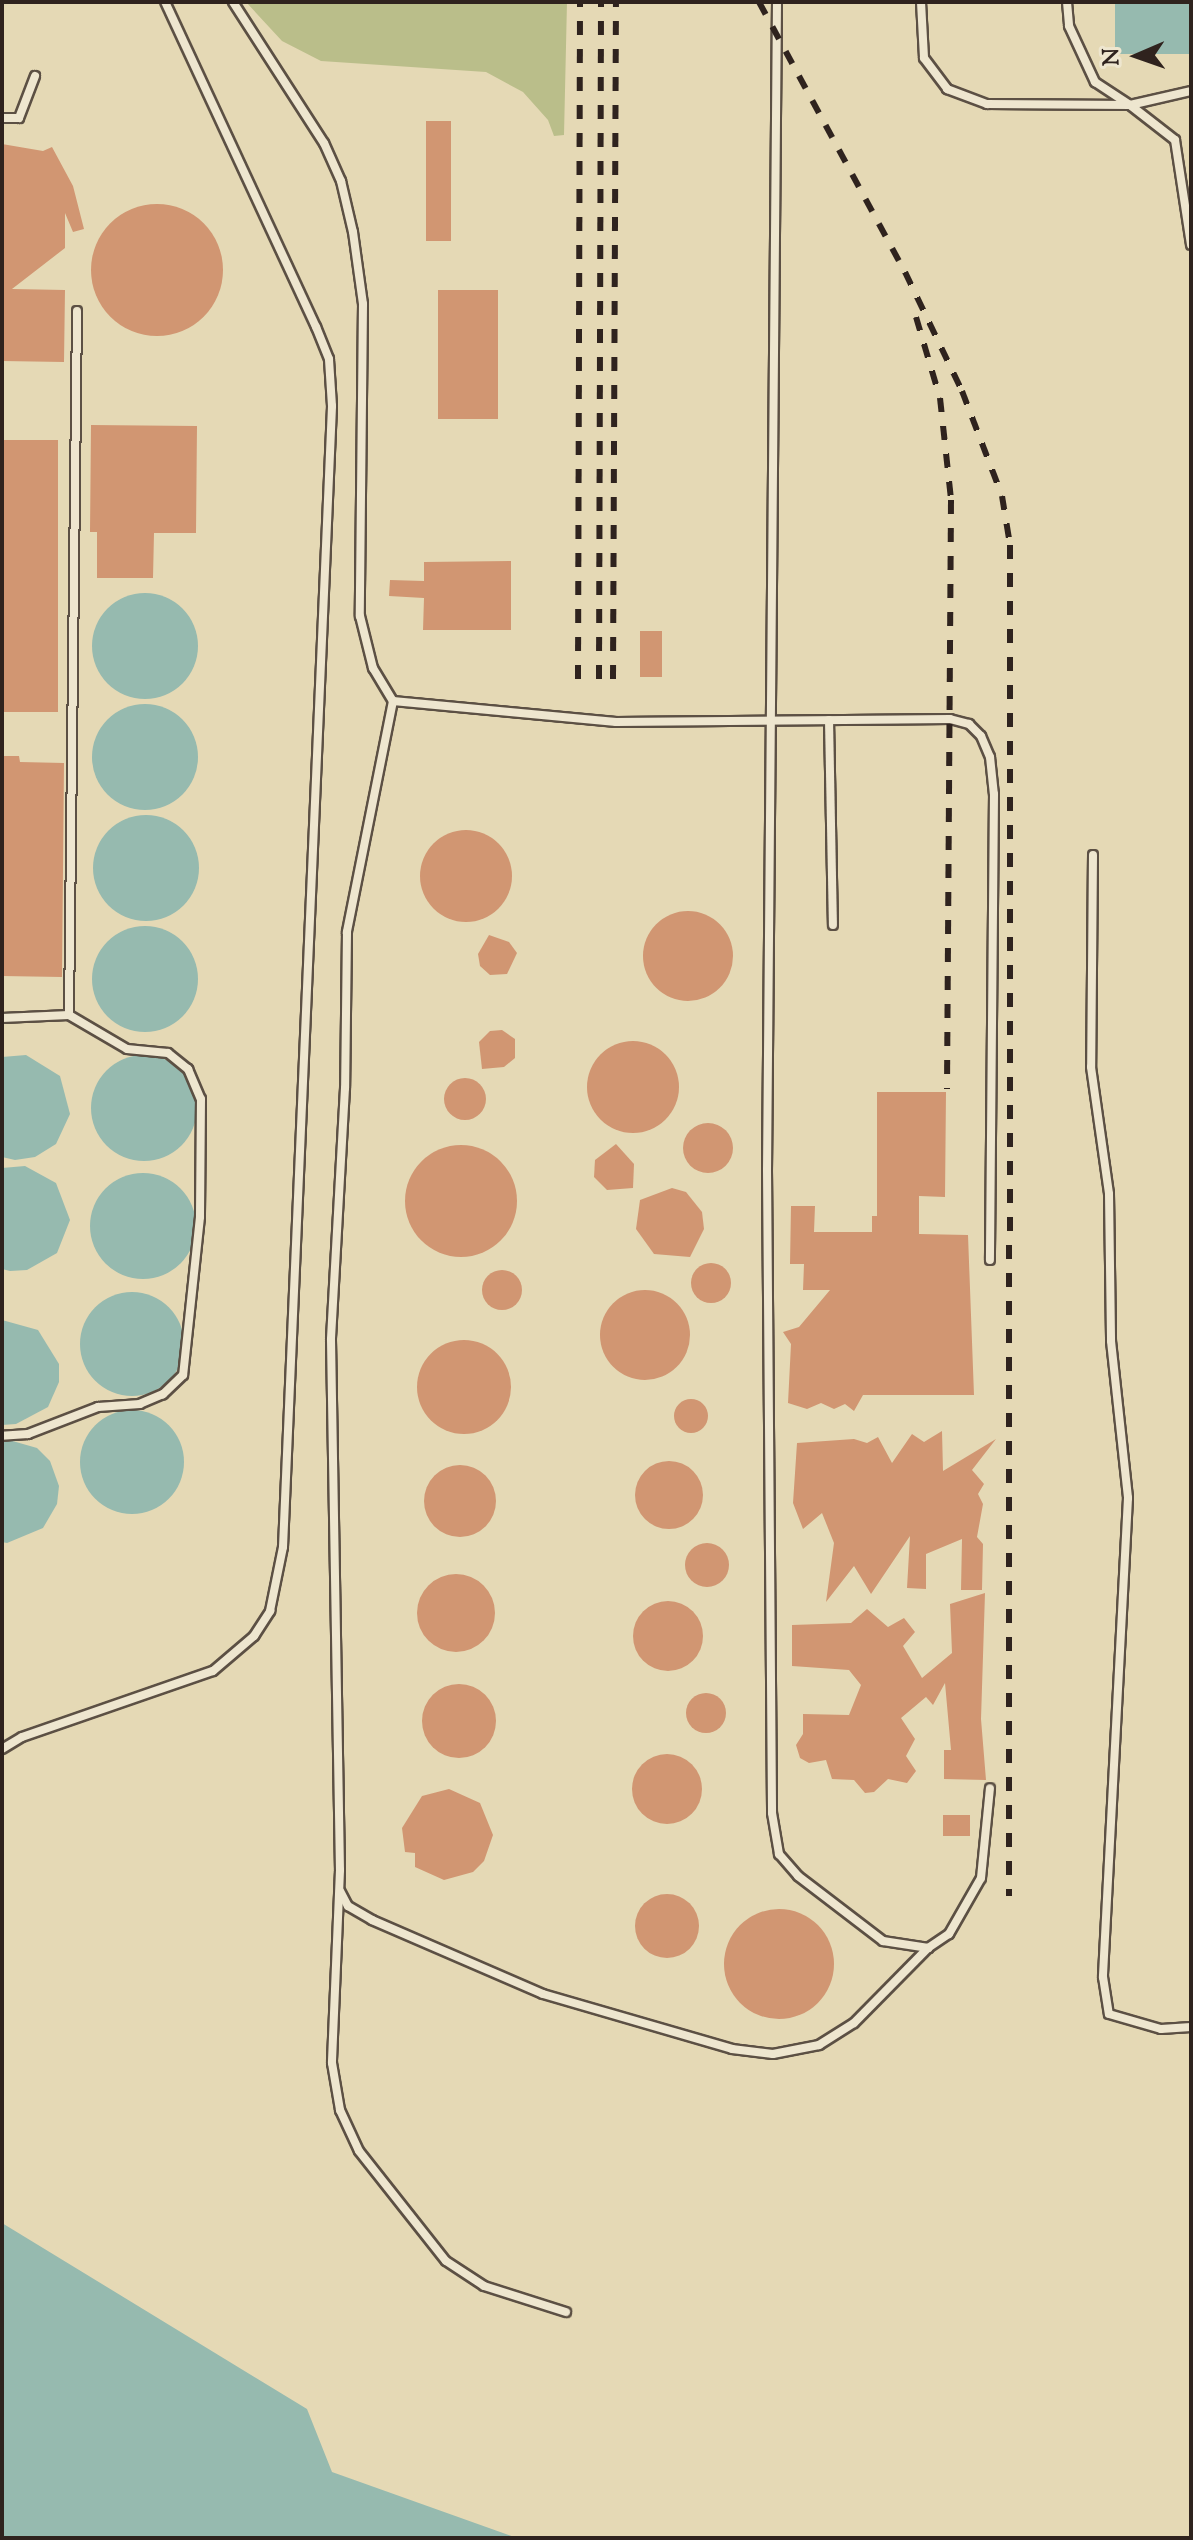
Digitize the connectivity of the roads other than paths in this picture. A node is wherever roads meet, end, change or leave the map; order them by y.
1 (165, 2) edge
2 (233, 2) edge
3 (777, 2) edge
4 (921, 2) edge
5 (1067, 2) edge
6 (35, 76) dead end
7 (1191, 91) edge
8 (1130, 105) junction
9 (2, 118) edge
10 (1191, 245) edge
11 (77, 311) dead end
12 (393, 701) junction
13 (829, 720) junction
14 (770, 721) junction
15 (1093, 855) dead end
16 (833, 925) dead end
17 (69, 1015) junction
18 (2, 1018) edge
19 (990, 1260) dead end
20 (2, 1436) edge
21 (2, 1749) edge
22 (990, 1788) dead end
23 (339, 1889) junction
24 (928, 1948) junction
25 (1191, 2027) edge
26 (566, 2312) dead end

1 - 21 lane
2 - 12 lane
3 - 14 lane
4 - 8 lane
5 - 8 lane
6 - 9 lane
7 - 8 lane
8 - 10 lane
11 - 17 lane
12 - 14 lane
12 - 23 lane
13 - 14 lane
13 - 16 lane
13 - 19 lane
14 - 24 lane
15 - 25 lane
17 - 18 lane
17 - 20 lane
22 - 24 lane
23 - 24 lane
23 - 26 lane

